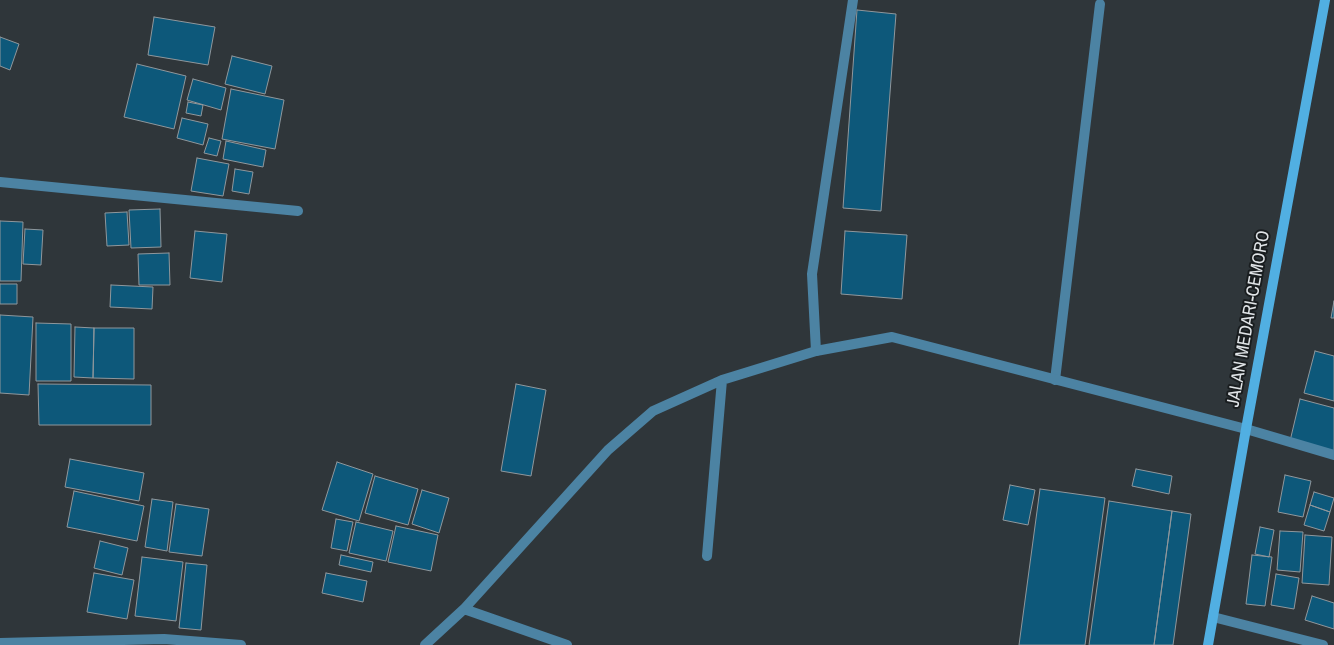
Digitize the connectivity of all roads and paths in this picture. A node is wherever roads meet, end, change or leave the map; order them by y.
1 (854, 0) edge
2 (1324, 0) edge
3 (1100, 4) dead end
4 (0, 182) edge
5 (298, 211) dead end
6 (816, 351) junction
7 (722, 380) junction
8 (1055, 380) junction
9 (1246, 429) junction
10 (1334, 455) edge
11 (707, 556) dead end
12 (464, 608) junction
13 (1213, 616) junction
14 (0, 643) edge
15 (79, 643) edge
16 (240, 645) edge
17 (426, 645) edge
18 (567, 645) edge
19 (1208, 645) edge
20 (1323, 645) edge

1 - 6 street
2 - 9 street, JALAN MEDARI-CEMORO
3 - 8 street
4 - 5 street
6 - 7 street
6 - 8 street
7 - 11 street
7 - 12 street
8 - 9 street
9 - 10 street
9 - 13 street, JALAN MEDARI-CEMORO
12 - 17 street
12 - 18 street
13 - 19 street, JALAN MEDARI-CEMORO
13 - 20 street
14 - 15 street
15 - 16 street

